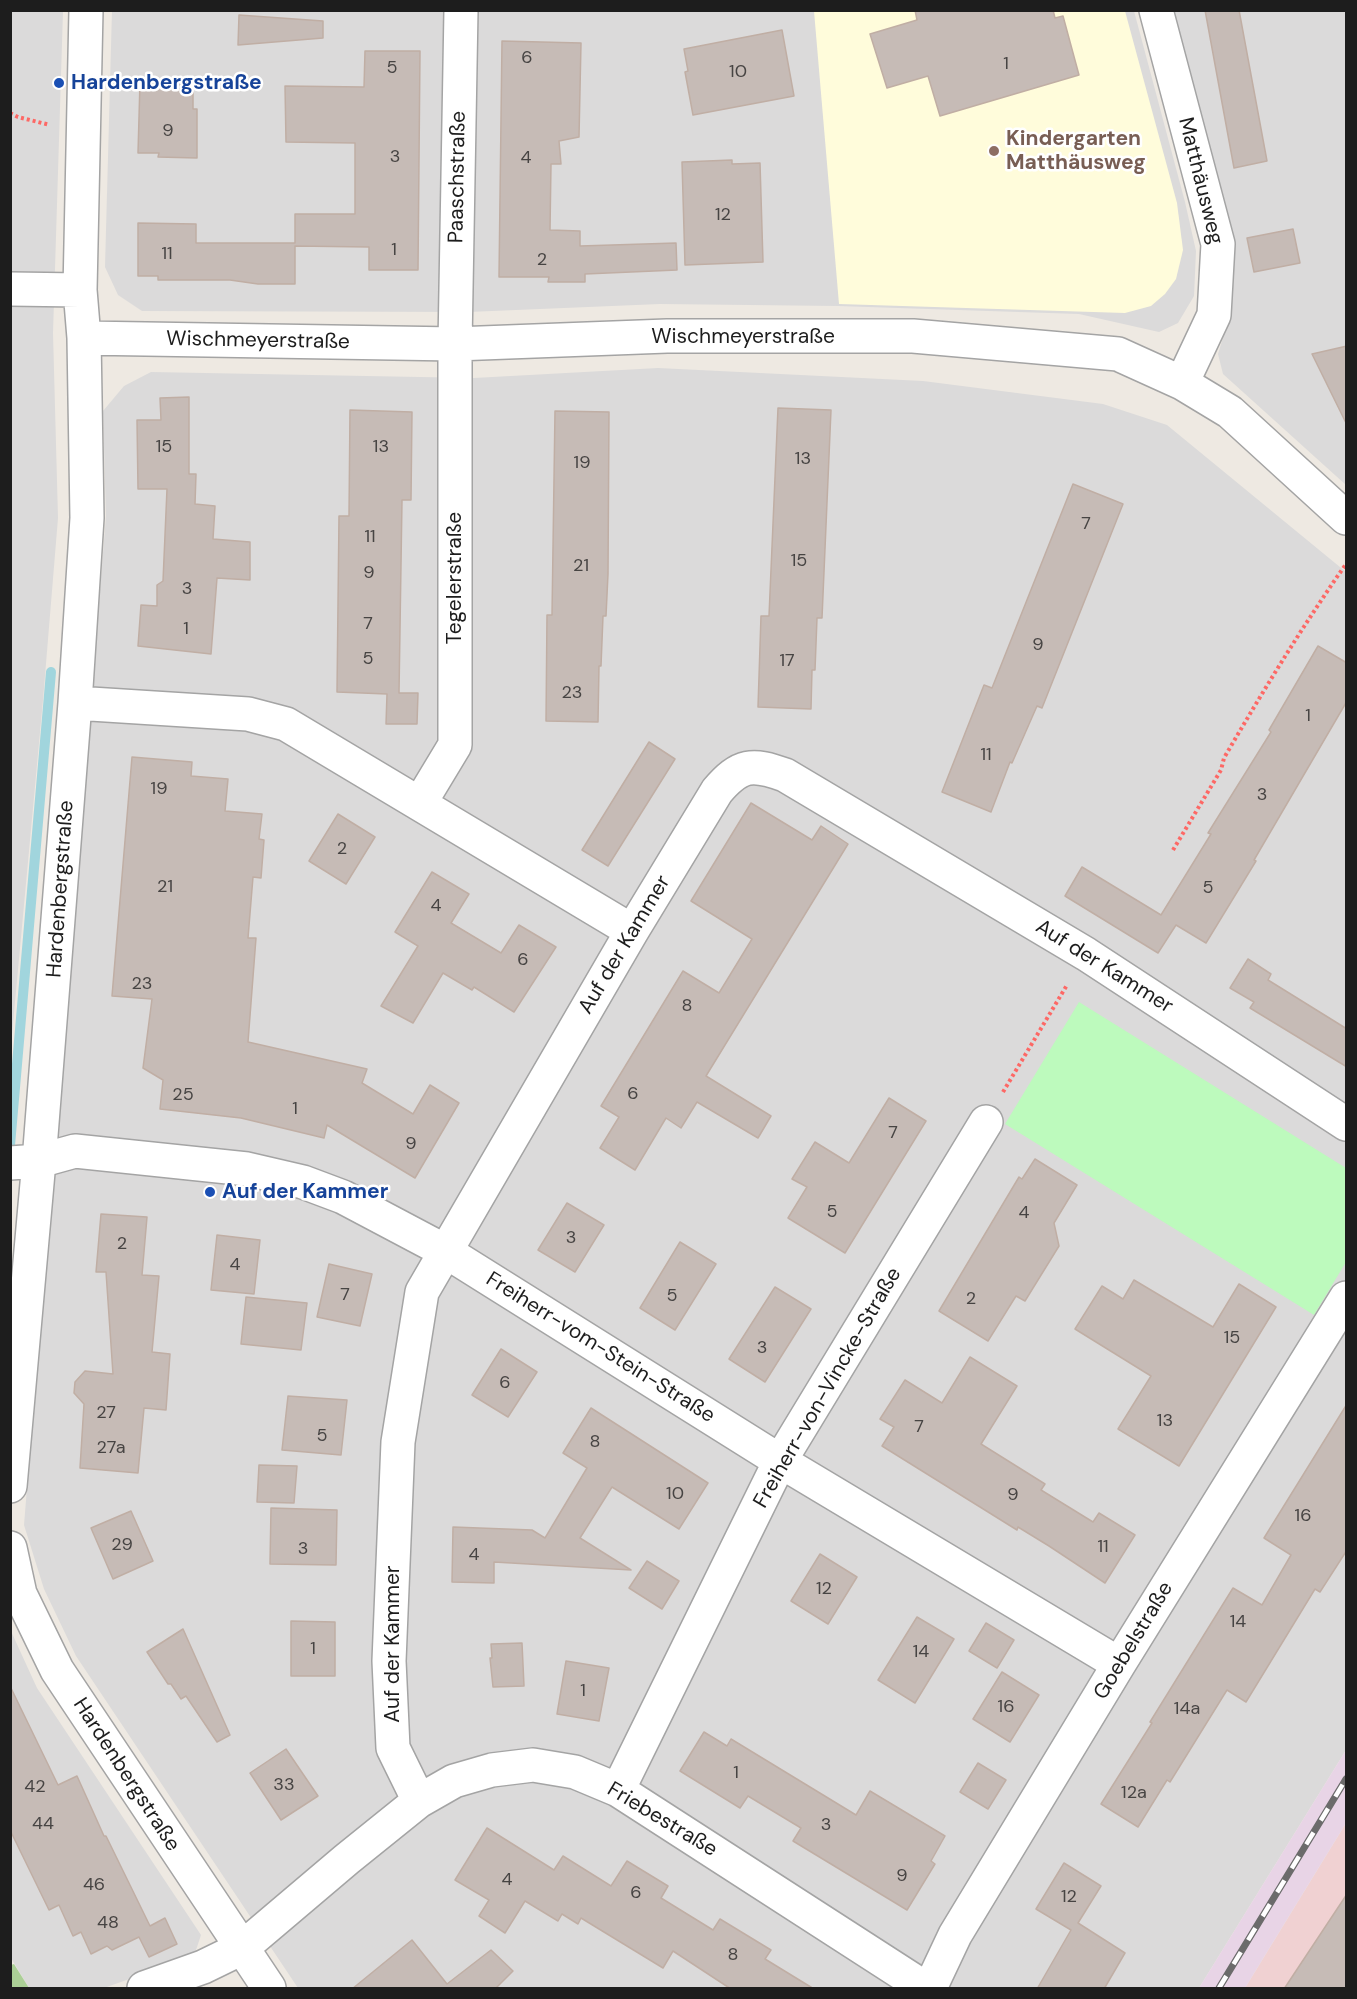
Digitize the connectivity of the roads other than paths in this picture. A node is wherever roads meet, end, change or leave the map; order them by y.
1 (86, 10) edge
2 (461, 10) edge
3 (1156, 10) edge
4 (10, 289) edge
5 (80, 290) junction
6 (84, 338) junction
7 (455, 344) junction
8 (1182, 382) junction
9 (1347, 518) edge
10 (75, 703) junction
11 (420, 803) junction
12 (632, 931) junction
13 (986, 1122) road end
14 (1347, 1125) edge
15 (25, 1162) edge
16 (445, 1251) junction
17 (1347, 1298) edge
18 (780, 1461) junction
19 (10, 1486) edge
20 (10, 1548) edge
21 (1119, 1664) junction
22 (618, 1790) junction
23 (419, 1801) junction
24 (242, 1948) junction
25 (144, 1989) edge
26 (269, 1989) edge
27 (925, 1989) edge
28 (930, 1989) edge

1 - 5 street, Hardenbergstraße
2 - 7 street, Paaschstraße
3 - 8 street, Matthäusweg
4 - 5 street
5 - 6 street, Hardenbergstraße
6 - 7 street, Wischmeyerstraße
6 - 10 street, Hardenbergstraße
7 - 8 street, Wischmeyerstraße
7 - 11 street, Tegelerstraße
8 - 9 street, Wischmeyerstraße
10 - 11 street
10 - 15 street, Hardenbergstraße
11 - 12 street
12 - 14 street, Auf der Kammer
12 - 16 street, Auf der Kammer
13 - 18 street, Freiherr-von-Vincke-Straße
15 - 16 street, Freiherr-vom-Stein-Straße
15 - 19 street, Hardenbergstraße
16 - 18 street, Freiherr-vom-Stein-Straße
16 - 23 street, Auf der Kammer
17 - 21 street, Goebelstraße
18 - 21 street, Freiherr-vom-Stein-Straße
18 - 22 street, Freiherr-von-Vincke-Straße
20 - 24 street, Hardenbergstraße
21 - 28 street, Goebelstraße
22 - 23 street, Friebestraße
22 - 27 street, Friebestraße
23 - 24 street, Friebestraße
24 - 25 street, Friebestraße
24 - 26 street, Hardenbergstraße

